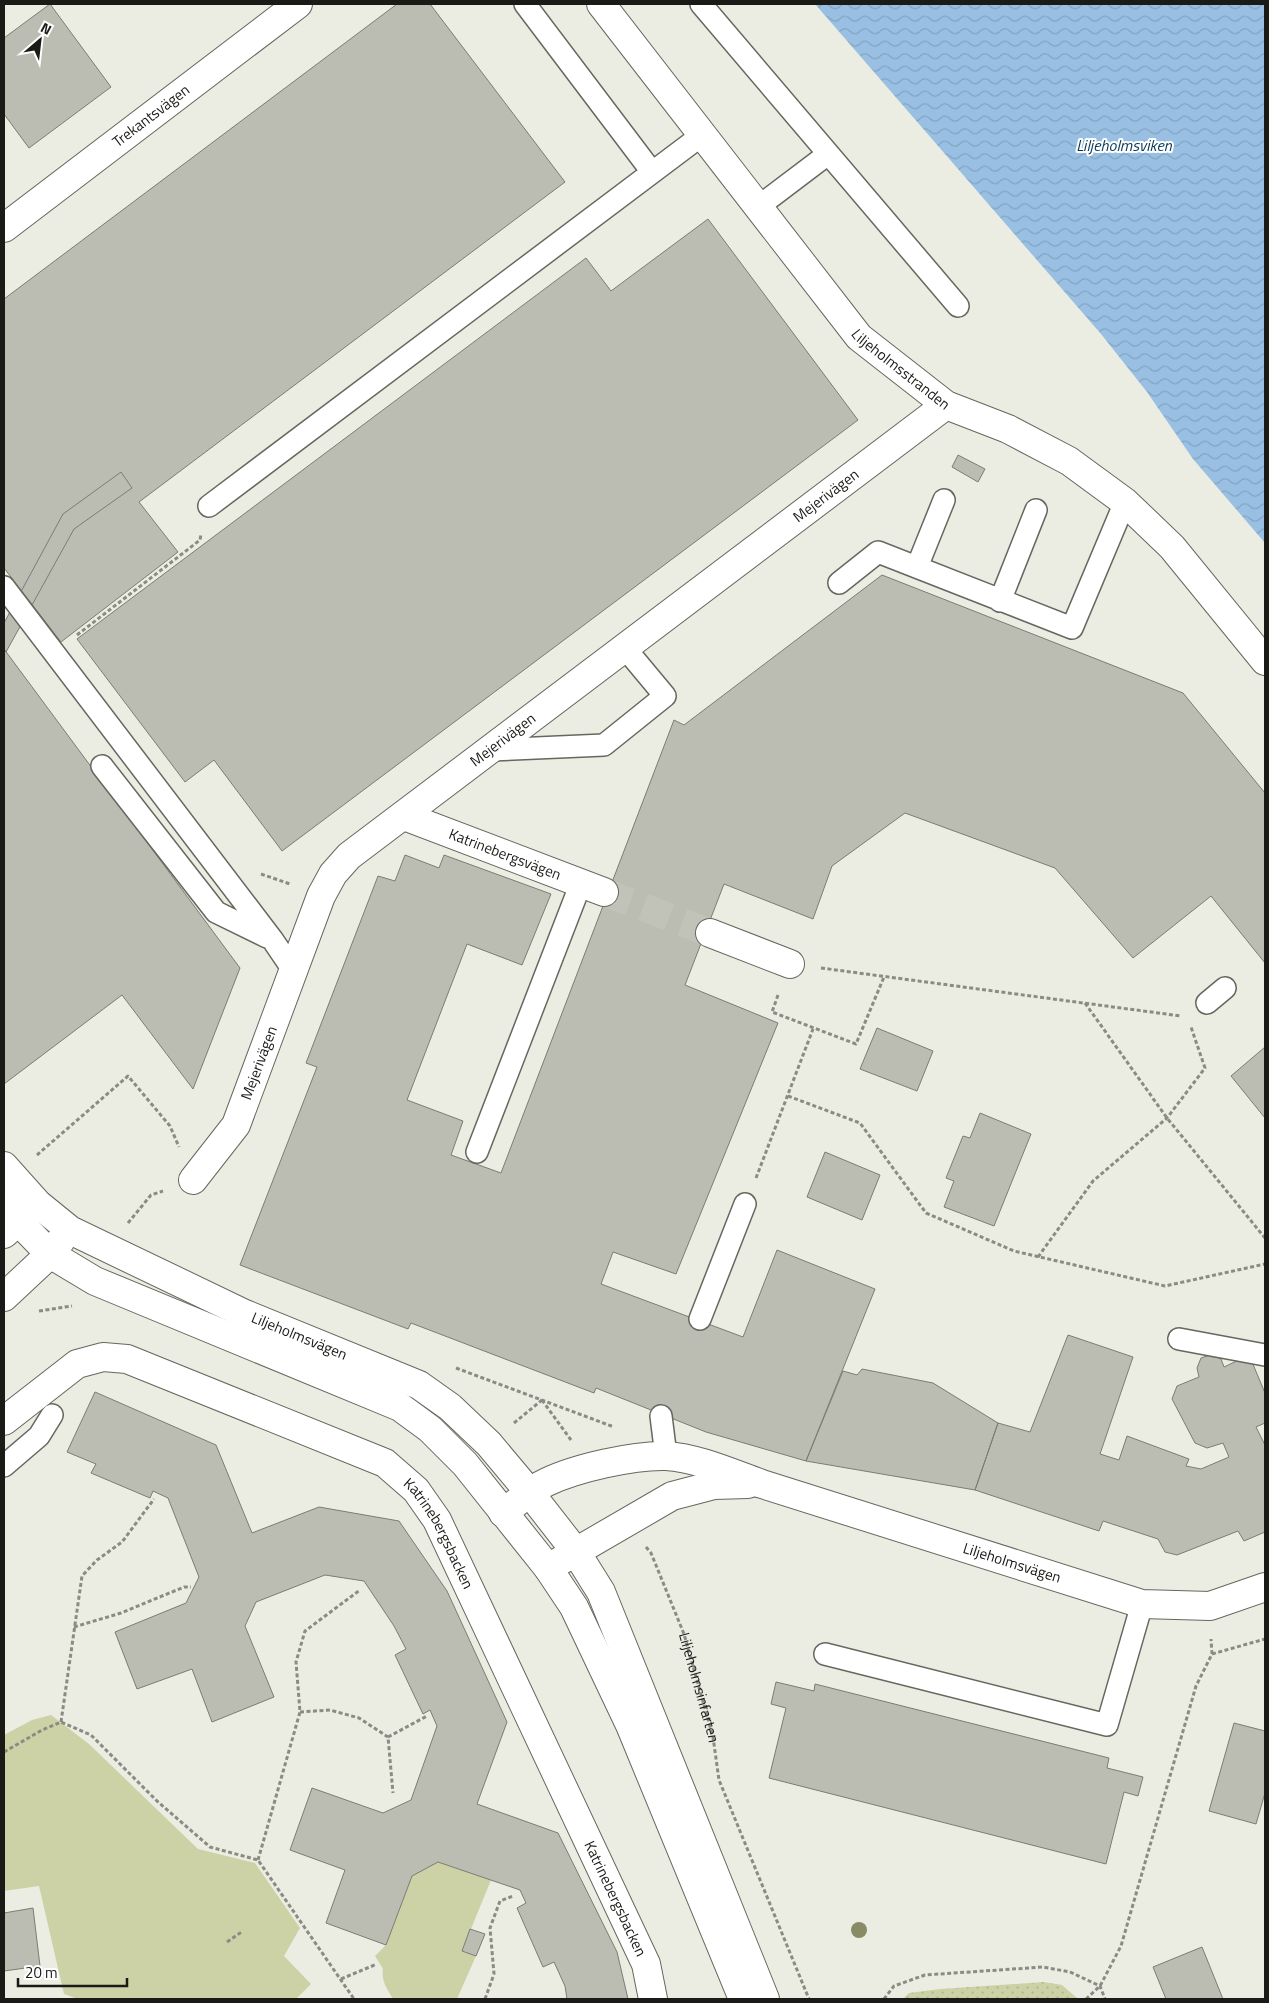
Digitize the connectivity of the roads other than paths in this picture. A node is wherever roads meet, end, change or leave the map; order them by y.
1 (298, 4) edge
2 (525, 4) edge
3 (600, 4) edge
4 (701, 4) edge
5 (702, 135) junction
6 (828, 154) junction
7 (652, 172) junction
8 (758, 207) junction
9 (4, 228) edge
10 (958, 306) dead end
11 (946, 405) junction
12 (944, 500) dead end
13 (1125, 502) junction
14 (209, 506) road end
15 (1036, 510) dead end
16 (917, 567) junction
17 (839, 582) dead end
18 (4, 587) edge
19 (1000, 600) junction
20 (625, 648) junction
21 (1265, 661) edge
22 (490, 750) junction
23 (102, 766) dead end
24 (404, 816) junction
25 (592, 887) joint
26 (710, 933) tunnel mouth
27 (272, 939) junction
28 (790, 964) road end
29 (293, 970) junction
30 (1225, 988) dead end
31 (1207, 1002) road end
32 (477, 1152) dead end
33 (4, 1166) edge
34 (193, 1180) road end
35 (745, 1204) road end
36 (16, 1215) edge
37 (70, 1230) junction
38 (50, 1254) junction
39 (4, 1298) edge
40 (700, 1319) dead end
41 (1179, 1339) dead end
42 (1265, 1354) edge
43 (52, 1415) dead end
44 (661, 1416) dead end
45 (4, 1421) edge
46 (666, 1456) junction
47 (4, 1466) edge
48 (762, 1484) junction
49 (530, 1493) junction
50 (503, 1513) junction
51 (576, 1552) junction
52 (548, 1568) junction
53 (1265, 1587) edge
54 (1142, 1604) junction
55 (825, 1654) dead end
56 (653, 1999) edge
57 (743, 1999) edge
58 (765, 1999) edge

1 - 9 street, Trekantsvägen
2 - 7 lane
3 - 5 street, Liljeholmsstranden
4 - 6 lane
5 - 7 lane
5 - 8 street, Liljeholmsstranden
6 - 8 lane
6 - 10 lane
7 - 14 lane
8 - 11 street, Liljeholmsstranden
11 - 13 street, Liljeholmsstranden
11 - 20 street, Mejerivägen
12 - 16 lane
13 - 19 lane
13 - 21 street, Liljeholmsstranden
15 - 19 lane
16 - 17 lane
16 - 19 lane
18 - 27 lane
20 - 22 street, Mejerivägen
20 - 22 lane
22 - 24 street, Mejerivägen
23 - 27 lane
24 - 25 street, Katrinebergsvägen
24 - 29 street, Mejerivägen
25 - 32 lane
26 - 28 street
27 - 29 lane
29 - 34 street, Mejerivägen
30 - 31 lane
33 - 36 street
35 - 40 lane
36 - 37 street, Liljeholmsvägen
36 - 38 street, Liljeholmsvägen
37 - 38 street
37 - 49 street, Liljeholmsvägen
38 - 39 street
38 - 50 street, Liljeholmsvägen
41 - 42 lane
43 - 47 lane
44 - 46 lane
45 - 56 street, Katrinebergsbacken
46 - 48 street, Liljeholmsvägen
46 - 49 street, Liljeholmsvägen
48 - 51 street, Liljeholmsvägen
48 - 54 street, Liljeholmsvägen
49 - 50 street, Liljeholmsvägen
49 - 51 street, Liljeholmsvägen
50 - 52 street, Liljeholmsvägen
51 - 52 street, Liljeholmsvägen
51 - 58 street
52 - 57 street
53 - 54 street, Liljeholmsvägen
54 - 55 lane

